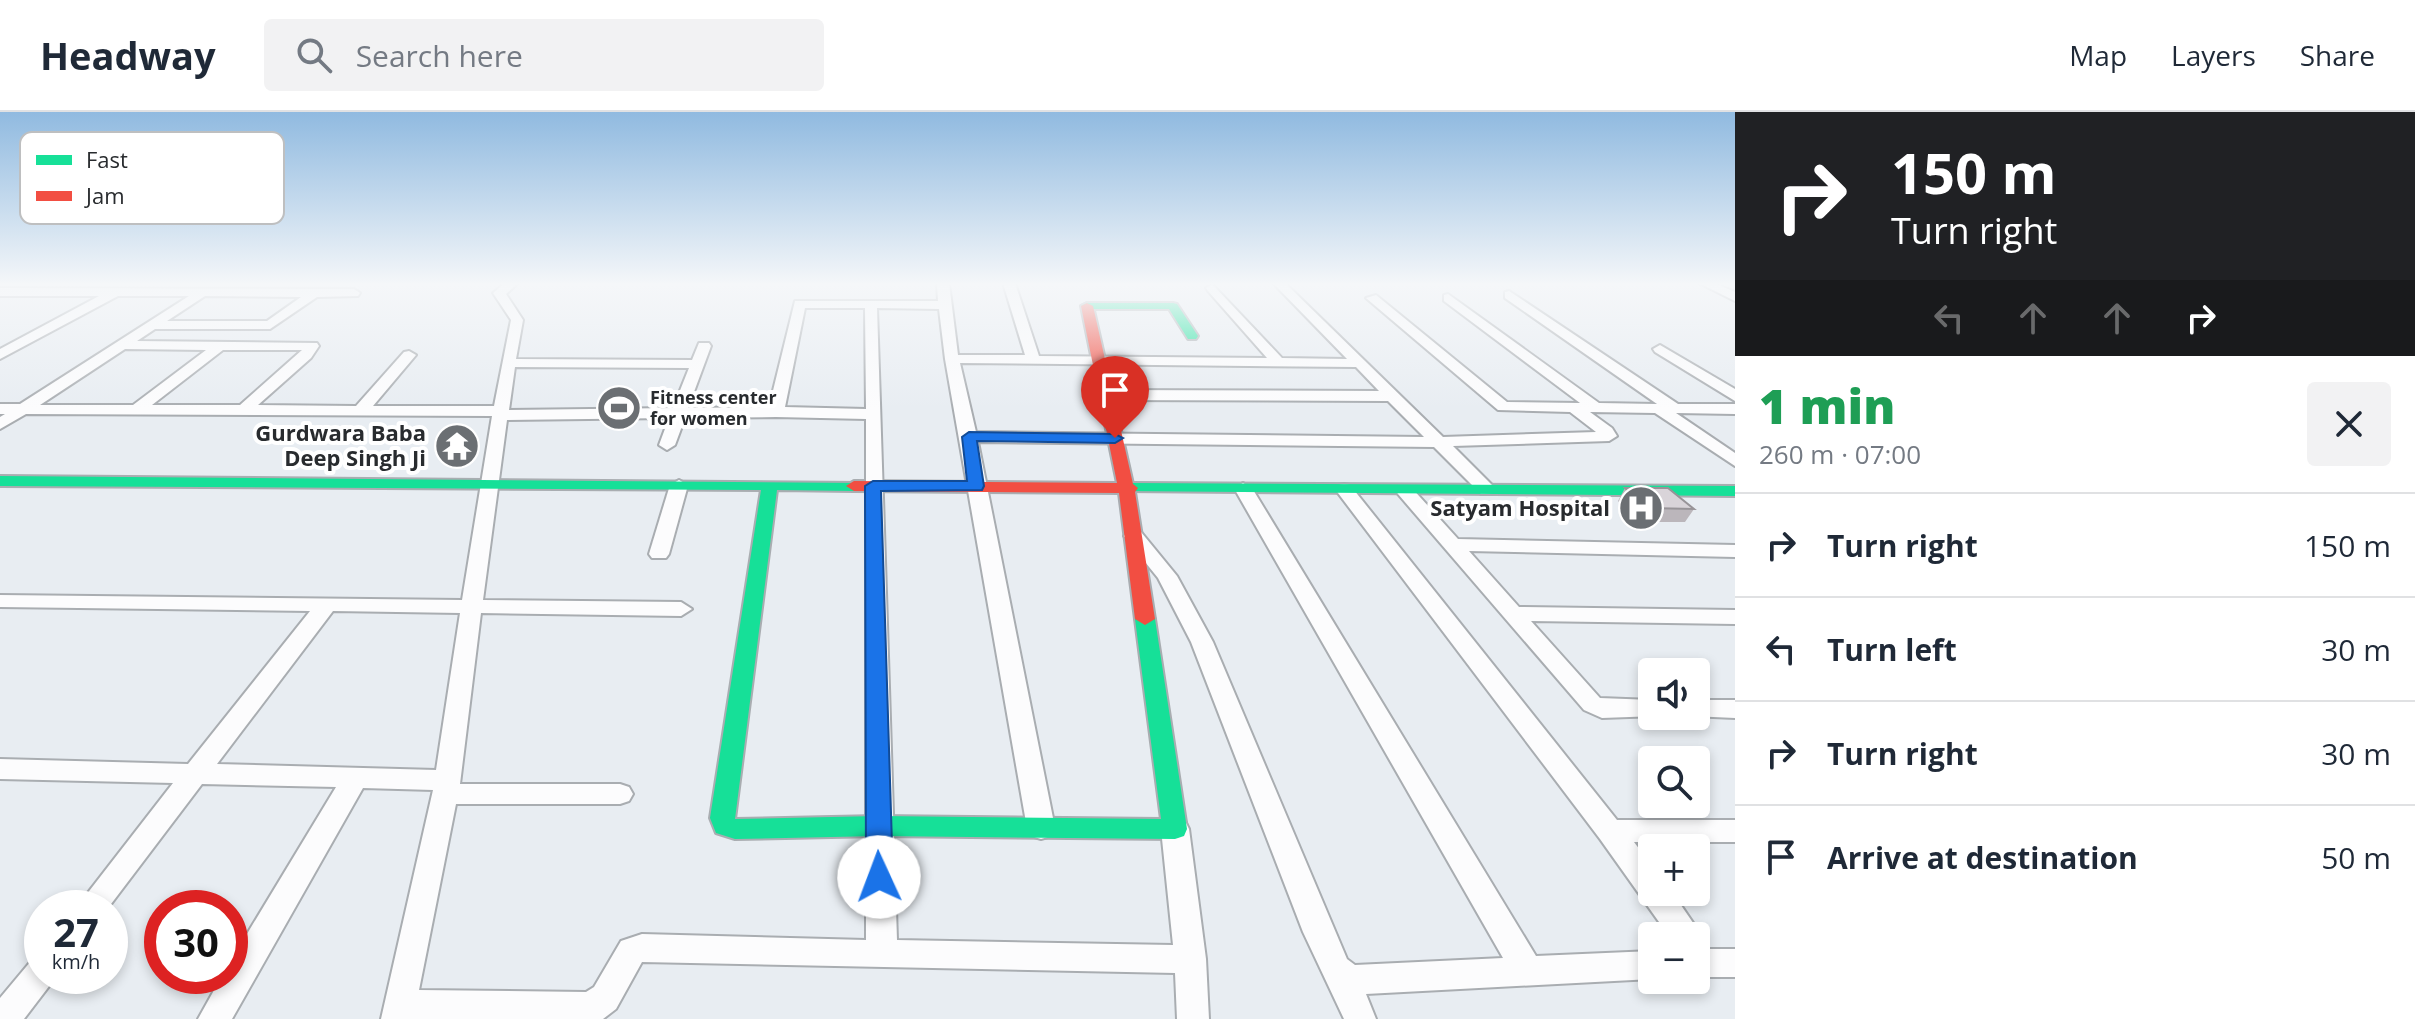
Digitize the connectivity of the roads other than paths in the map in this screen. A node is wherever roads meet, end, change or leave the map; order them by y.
1 (54, 325) edge
2 (153, 325) edge
3 (516, 325) edge
4 (794, 325) edge
5 (872, 325) edge
6 (948, 325) edge
7 (1022, 325) edge
8 (1091, 325) edge
9 (1185, 325) edge
10 (1245, 325) edge
11 (1321, 325) edge
12 (1404, 325) edge
13 (1485, 325) edge
14 (1551, 325) edge
15 (1192, 336) dead end
16 (123, 345) junction
17 (217, 348) dead end
18 (1660, 349) dead end
19 (0, 355) edge
20 (409, 355) dead end
21 (952, 359) junction
22 (1033, 359) junction
23 (1097, 360) junction
24 (1277, 361) junction
25 (509, 363) junction
26 (1359, 363) junction
27 (1105, 395) junction
28 (1393, 396) junction
29 (1735, 396) edge
30 (1574, 408) junction
31 (1596, 408) junction
32 (1666, 408) junction
33 (0, 409) edge
34 (23, 409) junction
35 (137, 409) junction
36 (1735, 409) edge
37 (244, 410) junction
38 (361, 410) junction
39 (680, 412) junction
40 (776, 412) junction
41 (500, 413) junction
42 (875, 414) junction
43 (0, 424) edge
44 (969, 437) junction
45 (1115, 438) junction
46 (1437, 442) junction
47 (667, 445) dead end
48 (1735, 461) edge
49 (0, 481) edge
50 (488, 485) junction
51 (679, 485) junction
52 (770, 486) junction
53 (873, 486) junction
54 (976, 486) junction
55 (1126, 487) junction
56 (1243, 488) junction
57 (1344, 489) junction
58 (1404, 490) junction
59 (1487, 490) junction
60 (1735, 491) edge
61 (1133, 536) junction
62 (1453, 545) junction
63 (1735, 551) edge
64 (659, 554) dead end
65 (0, 601) edge
66 (328, 603) junction
67 (473, 605) junction
68 (681, 609) dead end
69 (1514, 614) junction
70 (1735, 617) edge
71 (1638, 709) edge
72 (1710, 709) edge
73 (1735, 709) edge
74 (0, 769) edge
75 (197, 774) junction
76 (355, 778) junction
77 (446, 787) junction
78 (620, 794) dead end
79 (878, 826) junction
80 (1041, 828) junction
81 (1175, 829) junction
82 (1610, 831) junction
83 (1735, 831) edge
84 (1638, 869) edge
85 (105, 890) edge
86 (882, 954) junction
87 (1190, 959) junction
88 (1638, 966) edge
89 (1528, 971) junction
90 (1341, 974) junction
91 (24, 994) edge
92 (399, 1012) edge
93 (4, 1019) edge
94 (214, 1019) edge
95 (1193, 1019) edge
96 (1360, 1019) edge

1 - 19 street
2 - 16 street
3 - 25 street
4 - 40 street
5 - 42 street
6 - 21 street
7 - 22 street
8 - 23 street
9 - 15 street
10 - 24 street
11 - 26 street
12 - 30 street
13 - 31 street
14 - 32 street
16 - 34 street
16 - 37 street
17 - 35 street
18 - 29 street
20 - 38 street
21 - 22 street
21 - 44 street
22 - 23 street
23 - 24 street
23 - 27 street
24 - 26 street
25 - 39 street
25 - 41 street
26 - 28 street
27 - 28 street
27 - 45 street
28 - 46 street
30 - 31 street
30 - 46 street
31 - 32 street
32 - 36 street
32 - 48 street
33 - 34 street
34 - 35 street
34 - 43 street
35 - 37 street
37 - 38 street
38 - 41 street
39 - 40 street
39 - 41 street
39 - 47 street
40 - 42 street
41 - 50 street
42 - 53 street
44 - 45 street
44 - 54 street
45 - 46 street
45 - 55 street
46 - 59 street
49 - 50 street
50 - 51 street
50 - 67 street
51 - 52 street
51 - 64 street
52 - 53 street
52 - 79 street
53 - 54 street
53 - 79 street
54 - 55 street
54 - 80 street
55 - 56 street
55 - 61 street
56 - 57 street
56 - 89 street
57 - 58 street
57 - 82 street
58 - 59 street
58 - 62 street
59 - 60 street
61 - 81 street
61 - 90 street
62 - 63 street
62 - 69 street
65 - 66 street
66 - 67 street
66 - 75 street
67 - 68 street
67 - 77 street
69 - 70 street
69 - 71 street
72 - 73 street
74 - 75 street
75 - 76 street
75 - 85 street
76 - 77 street
76 - 94 street
77 - 78 street
77 - 92 street
79 - 80 street
79 - 86 street
80 - 81 street
81 - 87 street
82 - 83 street
82 - 84 street
86 - 87 street
86 - 92 street
87 - 95 street
88 - 89 street
89 - 90 street
90 - 96 street
91 - 93 street

